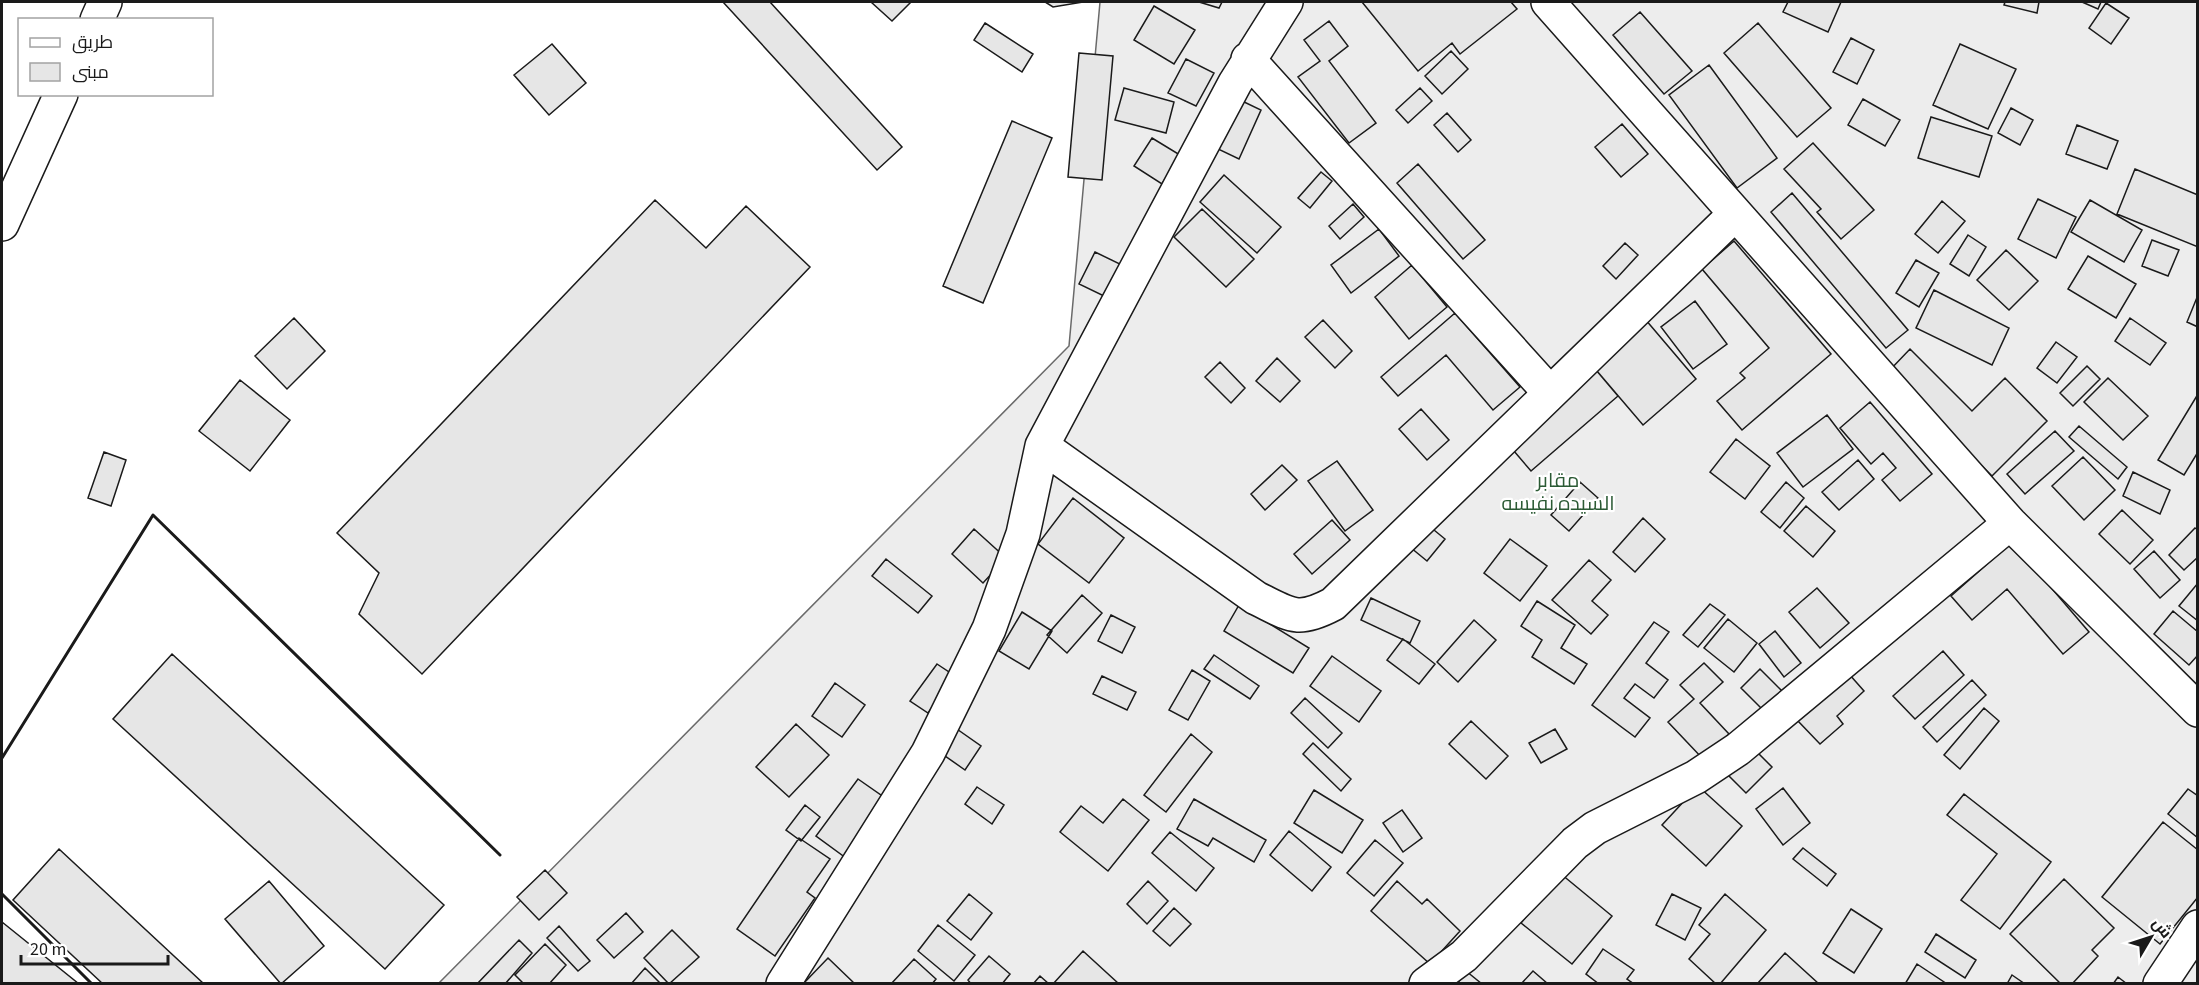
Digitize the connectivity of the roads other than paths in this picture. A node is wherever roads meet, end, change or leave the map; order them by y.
1 (105, 2) edge
2 (1286, 2) edge
3 (1548, 2) edge
4 (97, 18) edge
5 (1248, 59) junction
6 (60, 96) edge
7 (1735, 214) junction
8 (2, 224) edge
9 (1550, 393) junction
10 (1042, 446) junction
11 (2010, 524) junction
12 (2198, 710) edge
13 (2198, 927) edge
14 (783, 984) edge
15 (1426, 984) edge
16 (2160, 984) edge

1 - 4 main road
2 - 5 main road
3 - 7 main road
5 - 9 main road
5 - 10 main road
6 - 8 main road
7 - 9 main road
7 - 11 main road
9 - 10 main road
10 - 14 main road
11 - 12 main road
11 - 15 main road
13 - 16 main road

